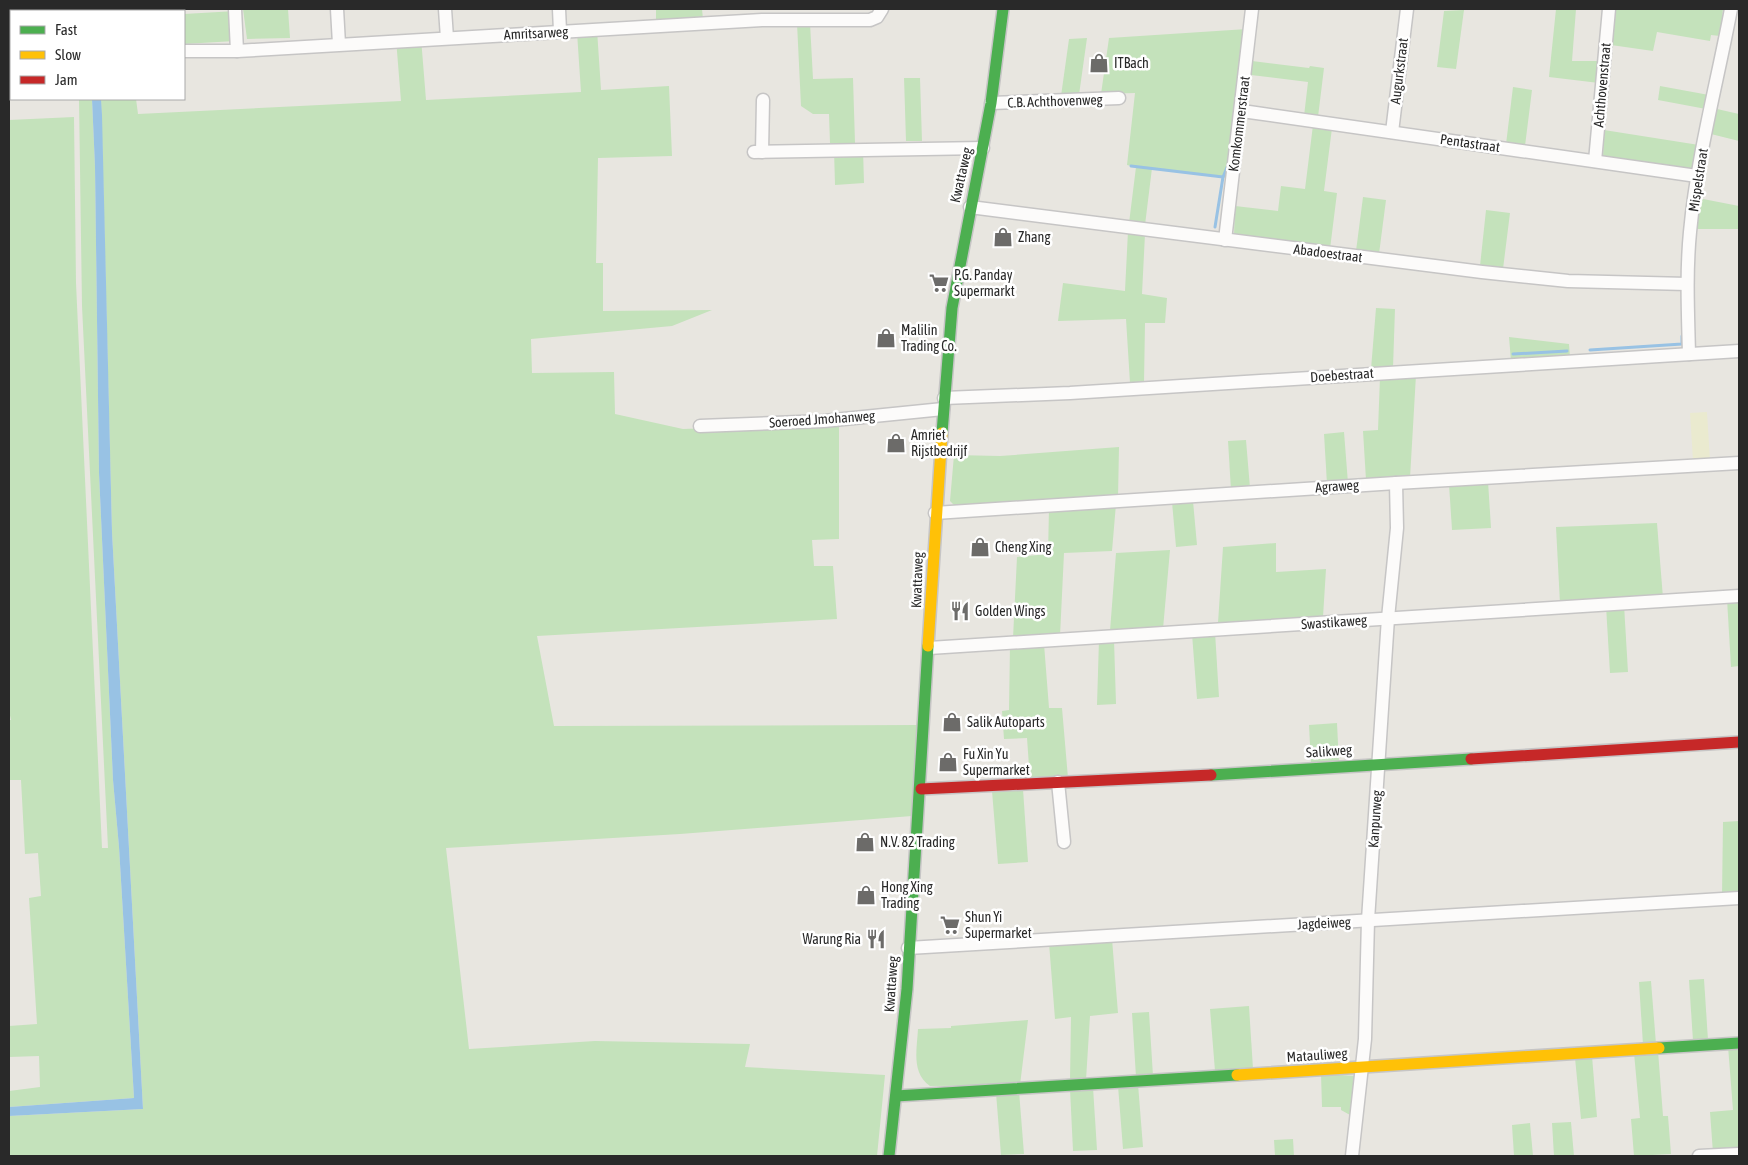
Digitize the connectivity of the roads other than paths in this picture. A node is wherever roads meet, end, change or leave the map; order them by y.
1 (235, 9) edge
2 (337, 9) edge
3 (446, 9) edge
4 (560, 9) edge
5 (882, 9) edge
6 (1004, 9) edge
7 (1252, 9) edge
8 (1406, 9) edge
9 (1412, 9) edge
10 (1609, 9) edge
11 (1731, 9) edge
12 (763, 14) edge
13 (560, 32) junction
14 (447, 38) junction
15 (339, 44) junction
16 (185, 51) edge
17 (237, 52) junction
18 (1119, 98) dead end
19 (763, 100) dead end
20 (991, 103) junction
21 (1242, 111) junction
22 (1392, 132) junction
23 (983, 148) junction
24 (1595, 160) junction
25 (1697, 176) junction
26 (970, 207) junction
27 (1225, 240) junction
28 (1687, 284) junction
29 (1739, 351) edge
30 (1689, 354) junction
31 (944, 403) junction
32 (700, 426) dead end
33 (1739, 463) edge
34 (1396, 483) junction
35 (935, 513) junction
36 (1739, 596) edge
37 (1388, 618) junction
38 (929, 648) junction
39 (1739, 742) edge
40 (1379, 763) junction
41 (1058, 782) junction
42 (921, 789) junction
43 (1064, 842) dead end
44 (1739, 898) edge
45 (1368, 920) junction
46 (908, 948) junction
47 (1739, 1042) edge
48 (1362, 1067) junction
49 (896, 1096) junction
50 (1739, 1154) edge
51 (889, 1156) edge
52 (1352, 1156) edge
53 (1699, 1156) edge

1 - 17 street
2 - 15 street
3 - 14 street
4 - 13 street
5 - 12 street, Amritsarweg
6 - 20 street, Kwattaweg
7 - 21 street, Komkommerstraat
8 - 9 street
8 - 22 street, Augurkstraat
10 - 24 street, Achthovenstraat
11 - 25 street, Mispelstraat
12 - 13 street, Amritsarweg
13 - 14 street, Amritsarweg
14 - 15 street, Amritsarweg
15 - 17 street, Amritsarweg
16 - 17 street, Amritsarweg
18 - 20 street, C.B. Achthovenweg
19 - 23 street
20 - 23 street, Kwattaweg
21 - 22 street, Pentastraat
21 - 27 street, Komkommerstraat
22 - 24 street, Pentastraat
23 - 26 street, Kwattaweg
24 - 25 street, Pentastraat
25 - 28 street, Mispelstraat
26 - 27 street, Abadoestraat
26 - 31 street, Kwattaweg
27 - 28 street, Abadoestraat
28 - 30 street, Mispelstraat
29 - 30 street, Doebestraat
30 - 31 street, Doebestraat
31 - 32 street, Soeroed Jmohanweg
31 - 35 street, Kwattaweg
33 - 34 street, Agraweg
34 - 35 street, Agraweg
34 - 37 street, Kanpurweg
35 - 38 street, Kwattaweg
36 - 37 street, Swastikaweg
37 - 38 street, Swastikaweg
37 - 40 street, Kanpurweg
38 - 42 street, Kwattaweg
39 - 40 street, Salikweg
40 - 41 street, Salikweg
40 - 45 street, Kanpurweg
41 - 42 street, Salikweg
41 - 43 street
42 - 46 street, Kwattaweg
44 - 45 street, Jagdeiweg
45 - 46 street, Jagdeiweg
45 - 48 street, Kanpurweg
46 - 49 street, Kwattaweg
47 - 48 street, Matauliweg
48 - 49 street, Matauliweg
48 - 52 street, Kanpurweg
49 - 51 street, Kwattaweg
50 - 53 street

